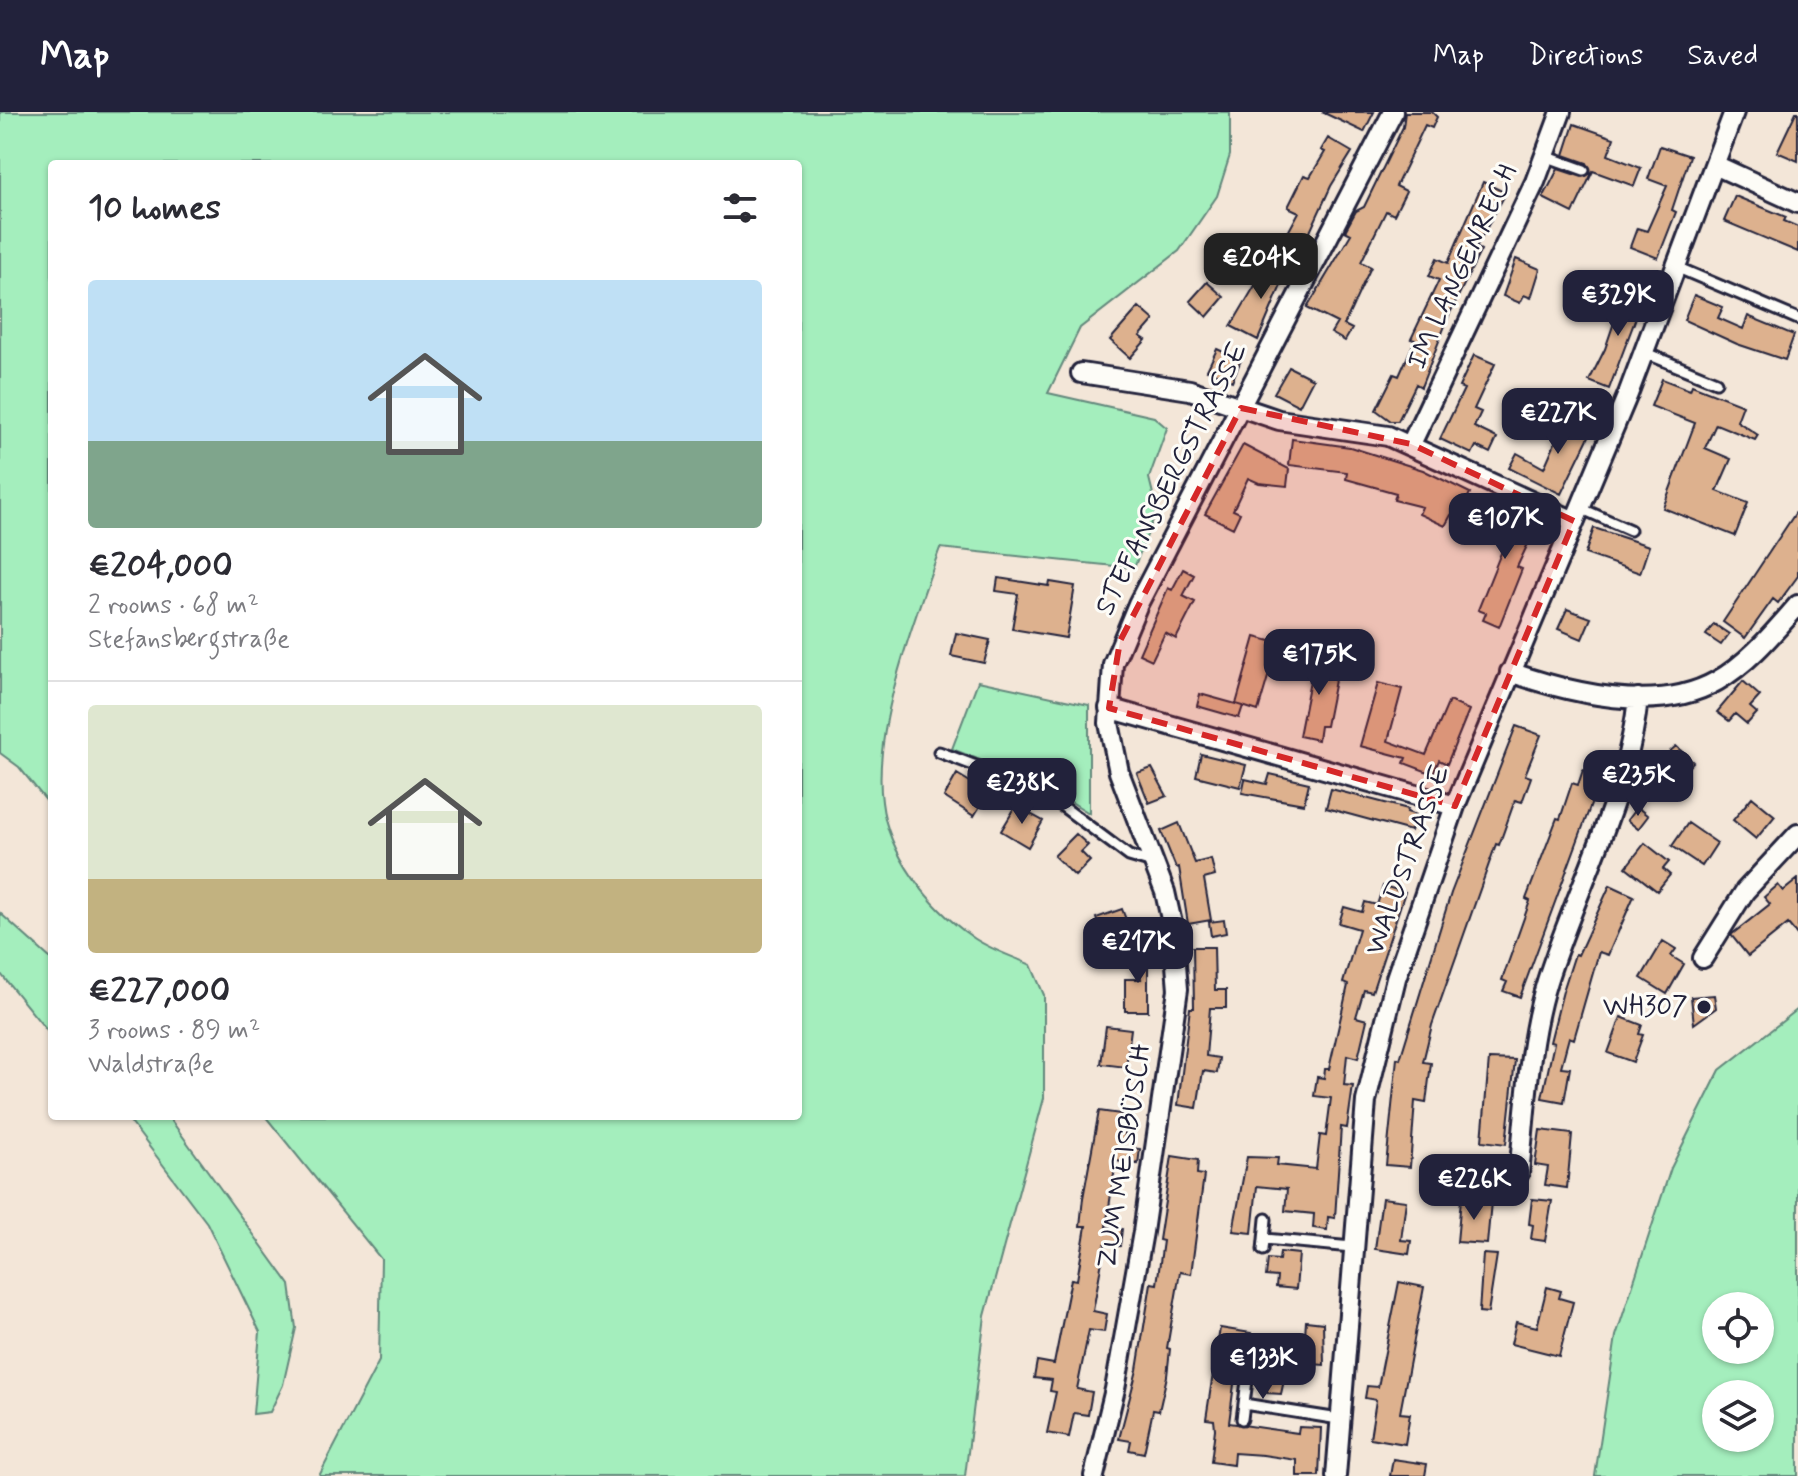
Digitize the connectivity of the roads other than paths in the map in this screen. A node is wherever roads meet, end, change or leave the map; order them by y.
1 (1393, 112) edge
2 (1561, 112) edge
3 (1734, 112) edge
4 (1545, 156) junction
5 (1715, 165) junction
6 (1584, 170) dead end
7 (1798, 203) edge
8 (1676, 267) junction
9 (1798, 319) edge
10 (1643, 352) junction
11 (1081, 373) dead end
12 (1716, 382) dead end
13 (1241, 408) junction
14 (1411, 444) junction
15 (1577, 514) junction
16 (1630, 530) dead end
17 (1798, 605) edge
18 (1510, 672) junction
19 (1638, 698) junction
20 (1109, 708) junction
21 (939, 752) dead end
22 (1455, 806) junction
23 (1798, 834) edge
24 (1156, 864) junction
25 (1703, 958) dead end
26 (1519, 1173) dead end
27 (1266, 1219) dead end
28 (1265, 1239) junction
29 (1352, 1247) junction
30 (1263, 1250) dead end
31 (1248, 1373) dead end
32 (1244, 1404) junction
33 (1242, 1419) dead end
34 (1339, 1419) junction
35 (1094, 1476) edge
36 (1336, 1476) edge

1 - 13 street, STEFANSBERGSTRASSE
2 - 4 street, IM LANGENRECH
3 - 5 street, WALDSTRASSE
4 - 6 lane
4 - 14 street, IM LANGENRECH
5 - 7 street
5 - 8 street, WALDSTRASSE
8 - 9 lane
8 - 10 street, WALDSTRASSE
10 - 12 lane
10 - 15 street, WALDSTRASSE
11 - 13 street
13 - 14 street
13 - 20 street, STEFANSBERGSTRASSE
14 - 15 street
15 - 16 lane
15 - 18 street, WALDSTRASSE
17 - 19 street
18 - 19 street
18 - 22 street, WALDSTRASSE
19 - 26 street
20 - 22 street
20 - 24 street, ZUM MEISBÜSCH
21 - 24 lane
22 - 29 street, WALDSTRASSE
23 - 25 street
24 - 35 street, ZUM MEISBÜSCH
27 - 28 lane
28 - 29 lane
28 - 30 lane
29 - 34 street, WALDSTRASSE
31 - 32 lane
32 - 33 lane
32 - 34 lane
34 - 36 street, WALDSTRASSE

